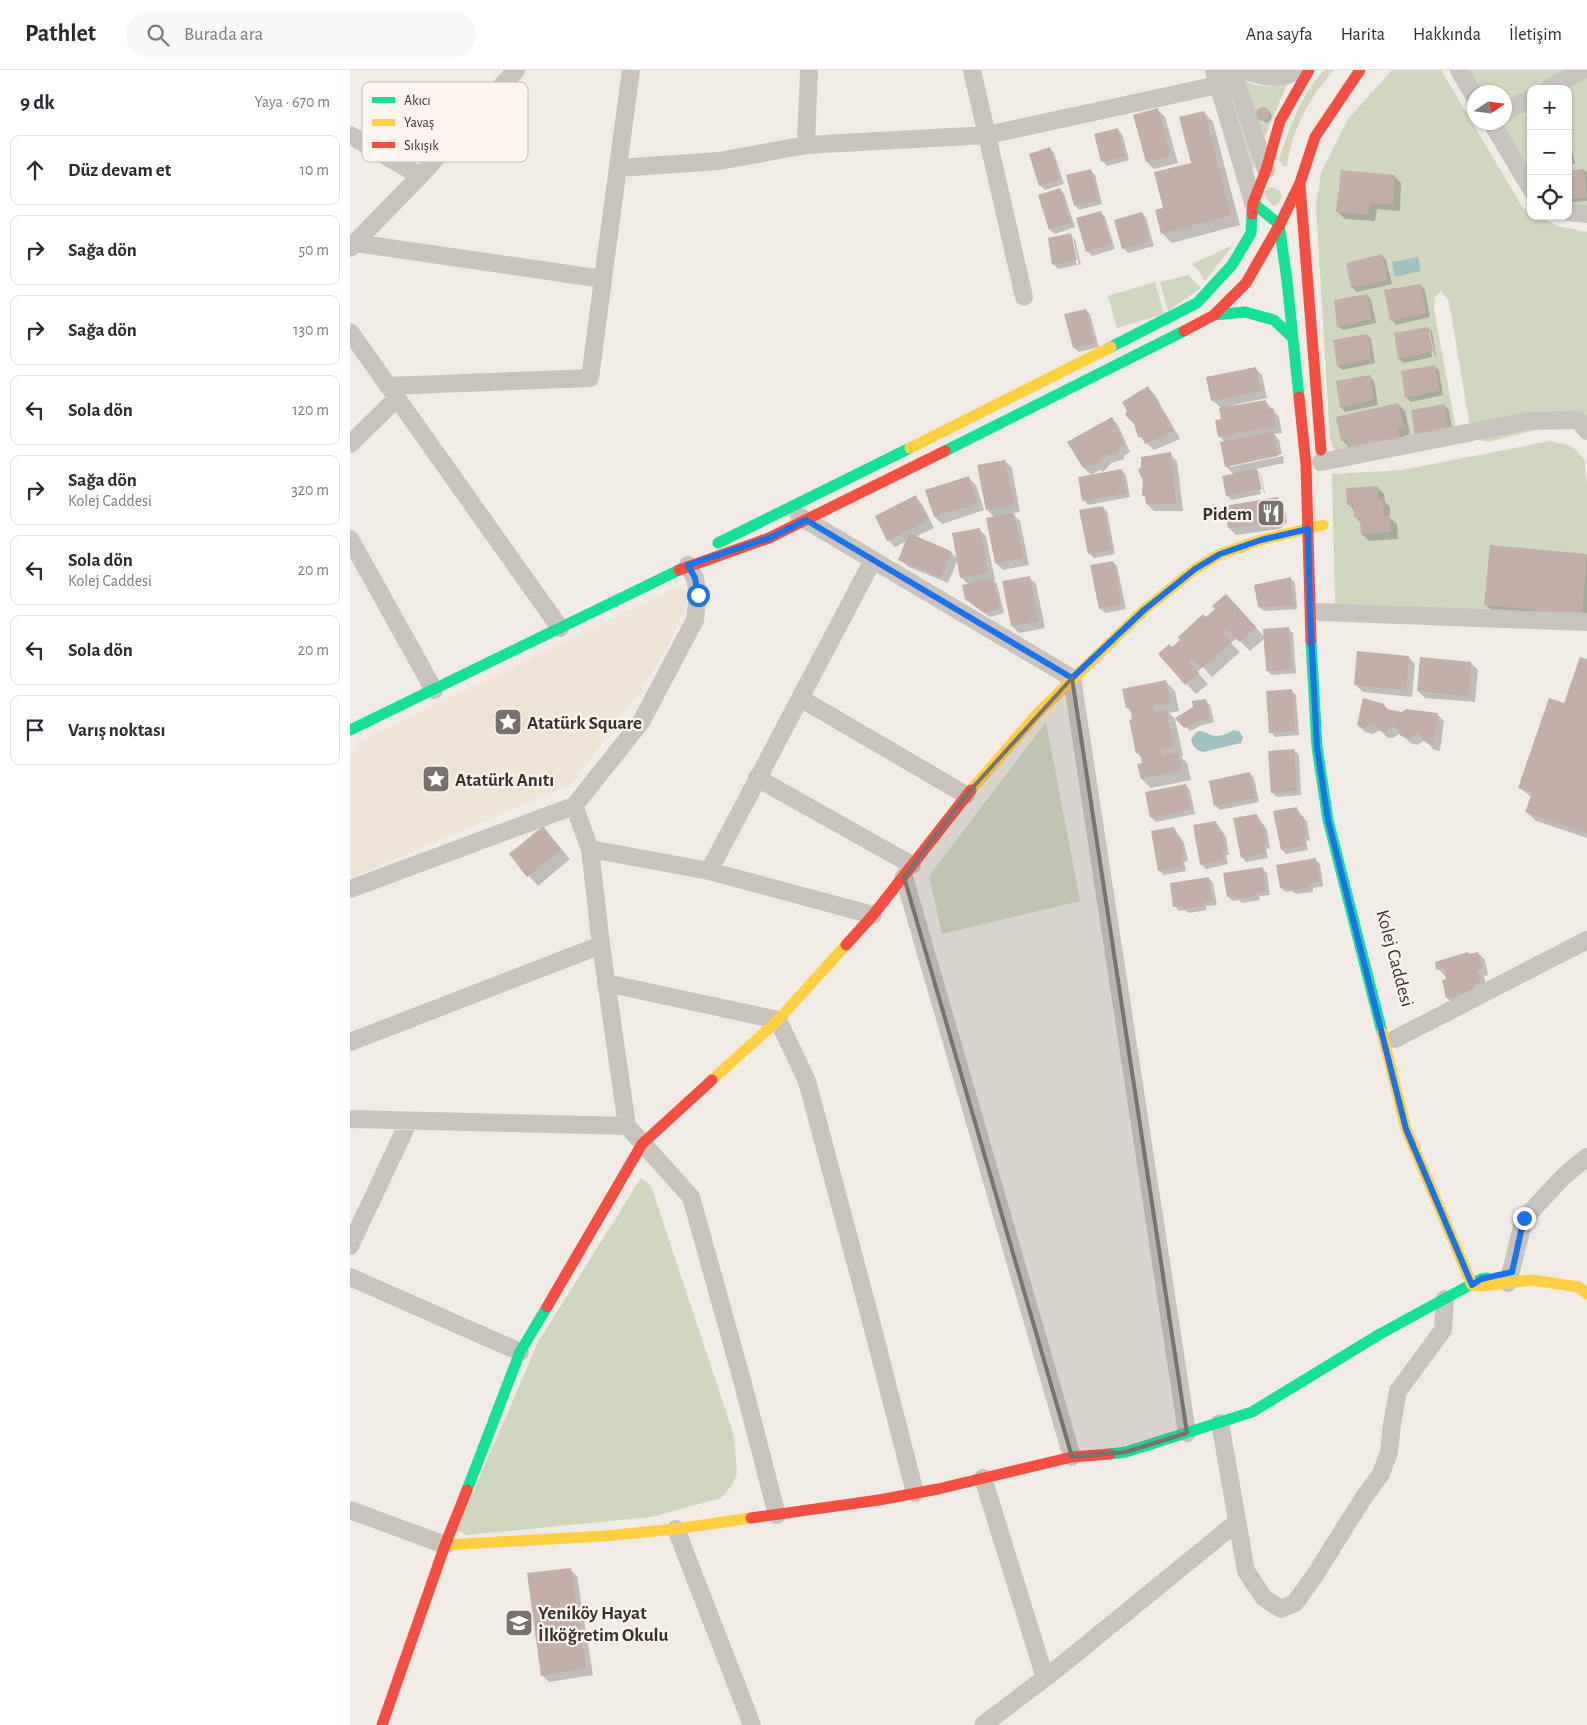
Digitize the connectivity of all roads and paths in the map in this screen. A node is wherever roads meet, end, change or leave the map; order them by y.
1 (516, 70) edge
2 (631, 70) edge
3 (809, 70) edge
4 (972, 70) edge
5 (1232, 70) edge
6 (1242, 70) edge
7 (1298, 70) edge
8 (1309, 70) edge
9 (1360, 70) edge
10 (1459, 70) edge
11 (1583, 70) edge
12 (1216, 78) edge
13 (505, 82) edge
14 (1468, 85) edge
15 (1555, 85) edge
16 (1527, 100) edge
17 (1512, 108) edge
18 (1496, 130) edge
19 (350, 134) edge
20 (986, 134) junction
21 (362, 141) edge
22 (806, 145) junction
23 (397, 162) edge
24 (433, 162) edge
25 (618, 168) junction
26 (1270, 172) junction
27 (420, 176) junction
28 (1296, 182) junction
29 (1527, 182) edge
30 (1254, 203) junction
31 (1572, 212) edge
32 (1587, 214) edge
33 (1279, 224) junction
34 (353, 245) edge
35 (603, 279) junction
36 (1024, 297) dead end
37 (1214, 315) junction
38 (350, 332) edge
39 (1293, 338) junction
40 (393, 392) junction
41 (1587, 431) edge
42 (350, 444) edge
43 (1321, 467) joint
44 (786, 508) junction
45 (806, 520) junction
46 (1322, 526) dead end
47 (1308, 529) junction
48 (350, 539) edge
49 (873, 560) junction
50 (688, 565) junction
51 (1320, 573) dead end
52 (1318, 612) junction
53 (1587, 622) edge
54 (560, 628) junction
55 (1072, 678) junction
56 (434, 690) junction
57 (800, 698) junction
58 (350, 730) edge
59 (758, 778) junction
60 (966, 795) junction
61 (574, 806) junction
62 (590, 849) junction
63 (709, 871) junction
64 (908, 871) junction
65 (350, 889) edge
66 (873, 915) junction
67 (1587, 940) edge
68 (601, 945) junction
69 (606, 983) junction
70 (778, 1020) junction
71 (1395, 1039) junction
72 (350, 1042) edge
73 (1404, 1075) dead end
74 (350, 1119) edge
75 (409, 1121) junction
76 (627, 1126) junction
77 (642, 1144) junction
78 (1587, 1157) edge
79 (1463, 1235) dead end
80 (350, 1246) edge
81 (1574, 1274) dead end
82 (1514, 1275) junction
83 (350, 1277) edge
84 (1477, 1282) junction
85 (1587, 1284) edge
86 (1587, 1294) edge
87 (1445, 1299) junction
88 (520, 1352) junction
89 (1220, 1422) junction
90 (1187, 1433) junction
91 (1072, 1457) junction
92 (983, 1478) junction
93 (915, 1493) junction
94 (350, 1510) edge
95 (777, 1515) junction
96 (1237, 1522) junction
97 (676, 1529) junction
98 (445, 1545) junction
99 (1045, 1678) junction
100 (382, 1725) edge
101 (752, 1725) edge
102 (983, 1725) edge

1 - 13 street
2 - 25 street
3 - 22 street
4 - 20 street
5 - 26 street
6 - 7 street
8 - 26 street
9 - 28 street
10 - 14 street
11 - 15 street
12 - 20 street
12 - 30 street
16 - 17 street
18 - 29 street
19 - 21 street
20 - 22 street
20 - 36 street
22 - 25 street
23 - 27 street
24 - 27 street
25 - 35 street
26 - 30 street
27 - 34 street
28 - 33 street
28 - 43 street
30 - 33 street
30 - 44 street
31 - 32 street
33 - 37 street
33 - 39 street, Kolej Caddesi
34 - 35 street
35 - 40 street
37 - 39 street
37 - 45 street
38 - 40 street
39 - 47 street, Kolej Caddesi
40 - 42 street
40 - 54 street
41 - 43 street
44 - 45 street
44 - 50 street
45 - 49 street
45 - 50 street
46 - 47 street
47 - 55 street
47 - 84 street, Kolej Caddesi
48 - 56 street
49 - 55 street
49 - 57 street
50 - 54 street
50 - 61 street
51 - 52 street, Kolej Caddesi
52 - 53 street
52 - 71 street, Kolej Caddesi
54 - 56 street
55 - 60 street
55 - 90 street
56 - 58 street
57 - 59 street
57 - 60 street
59 - 63 street
59 - 64 street
60 - 64 street
61 - 62 street
61 - 65 street
62 - 63 street
62 - 68 street
63 - 66 street
64 - 66 street
64 - 91 street
66 - 70 street
67 - 71 street
68 - 69 street
68 - 72 street
69 - 70 street
69 - 76 street
70 - 77 street
70 - 93 street
71 - 73 street, Kolej Caddesi
74 - 75 street
75 - 76 street
75 - 80 street
76 - 77 street
77 - 88 street
77 - 95 street
78 - 82 street
79 - 84 street
81 - 85 street
82 - 84 street
82 - 86 street
83 - 88 street
84 - 87 street
87 - 89 street
87 - 96 street
88 - 98 street
89 - 90 street
89 - 96 street
90 - 91 street
91 - 92 street
92 - 93 street
92 - 99 street
93 - 95 street
94 - 98 street
95 - 97 street
96 - 99 street
97 - 98 street
97 - 101 street
98 - 100 street
99 - 102 street

